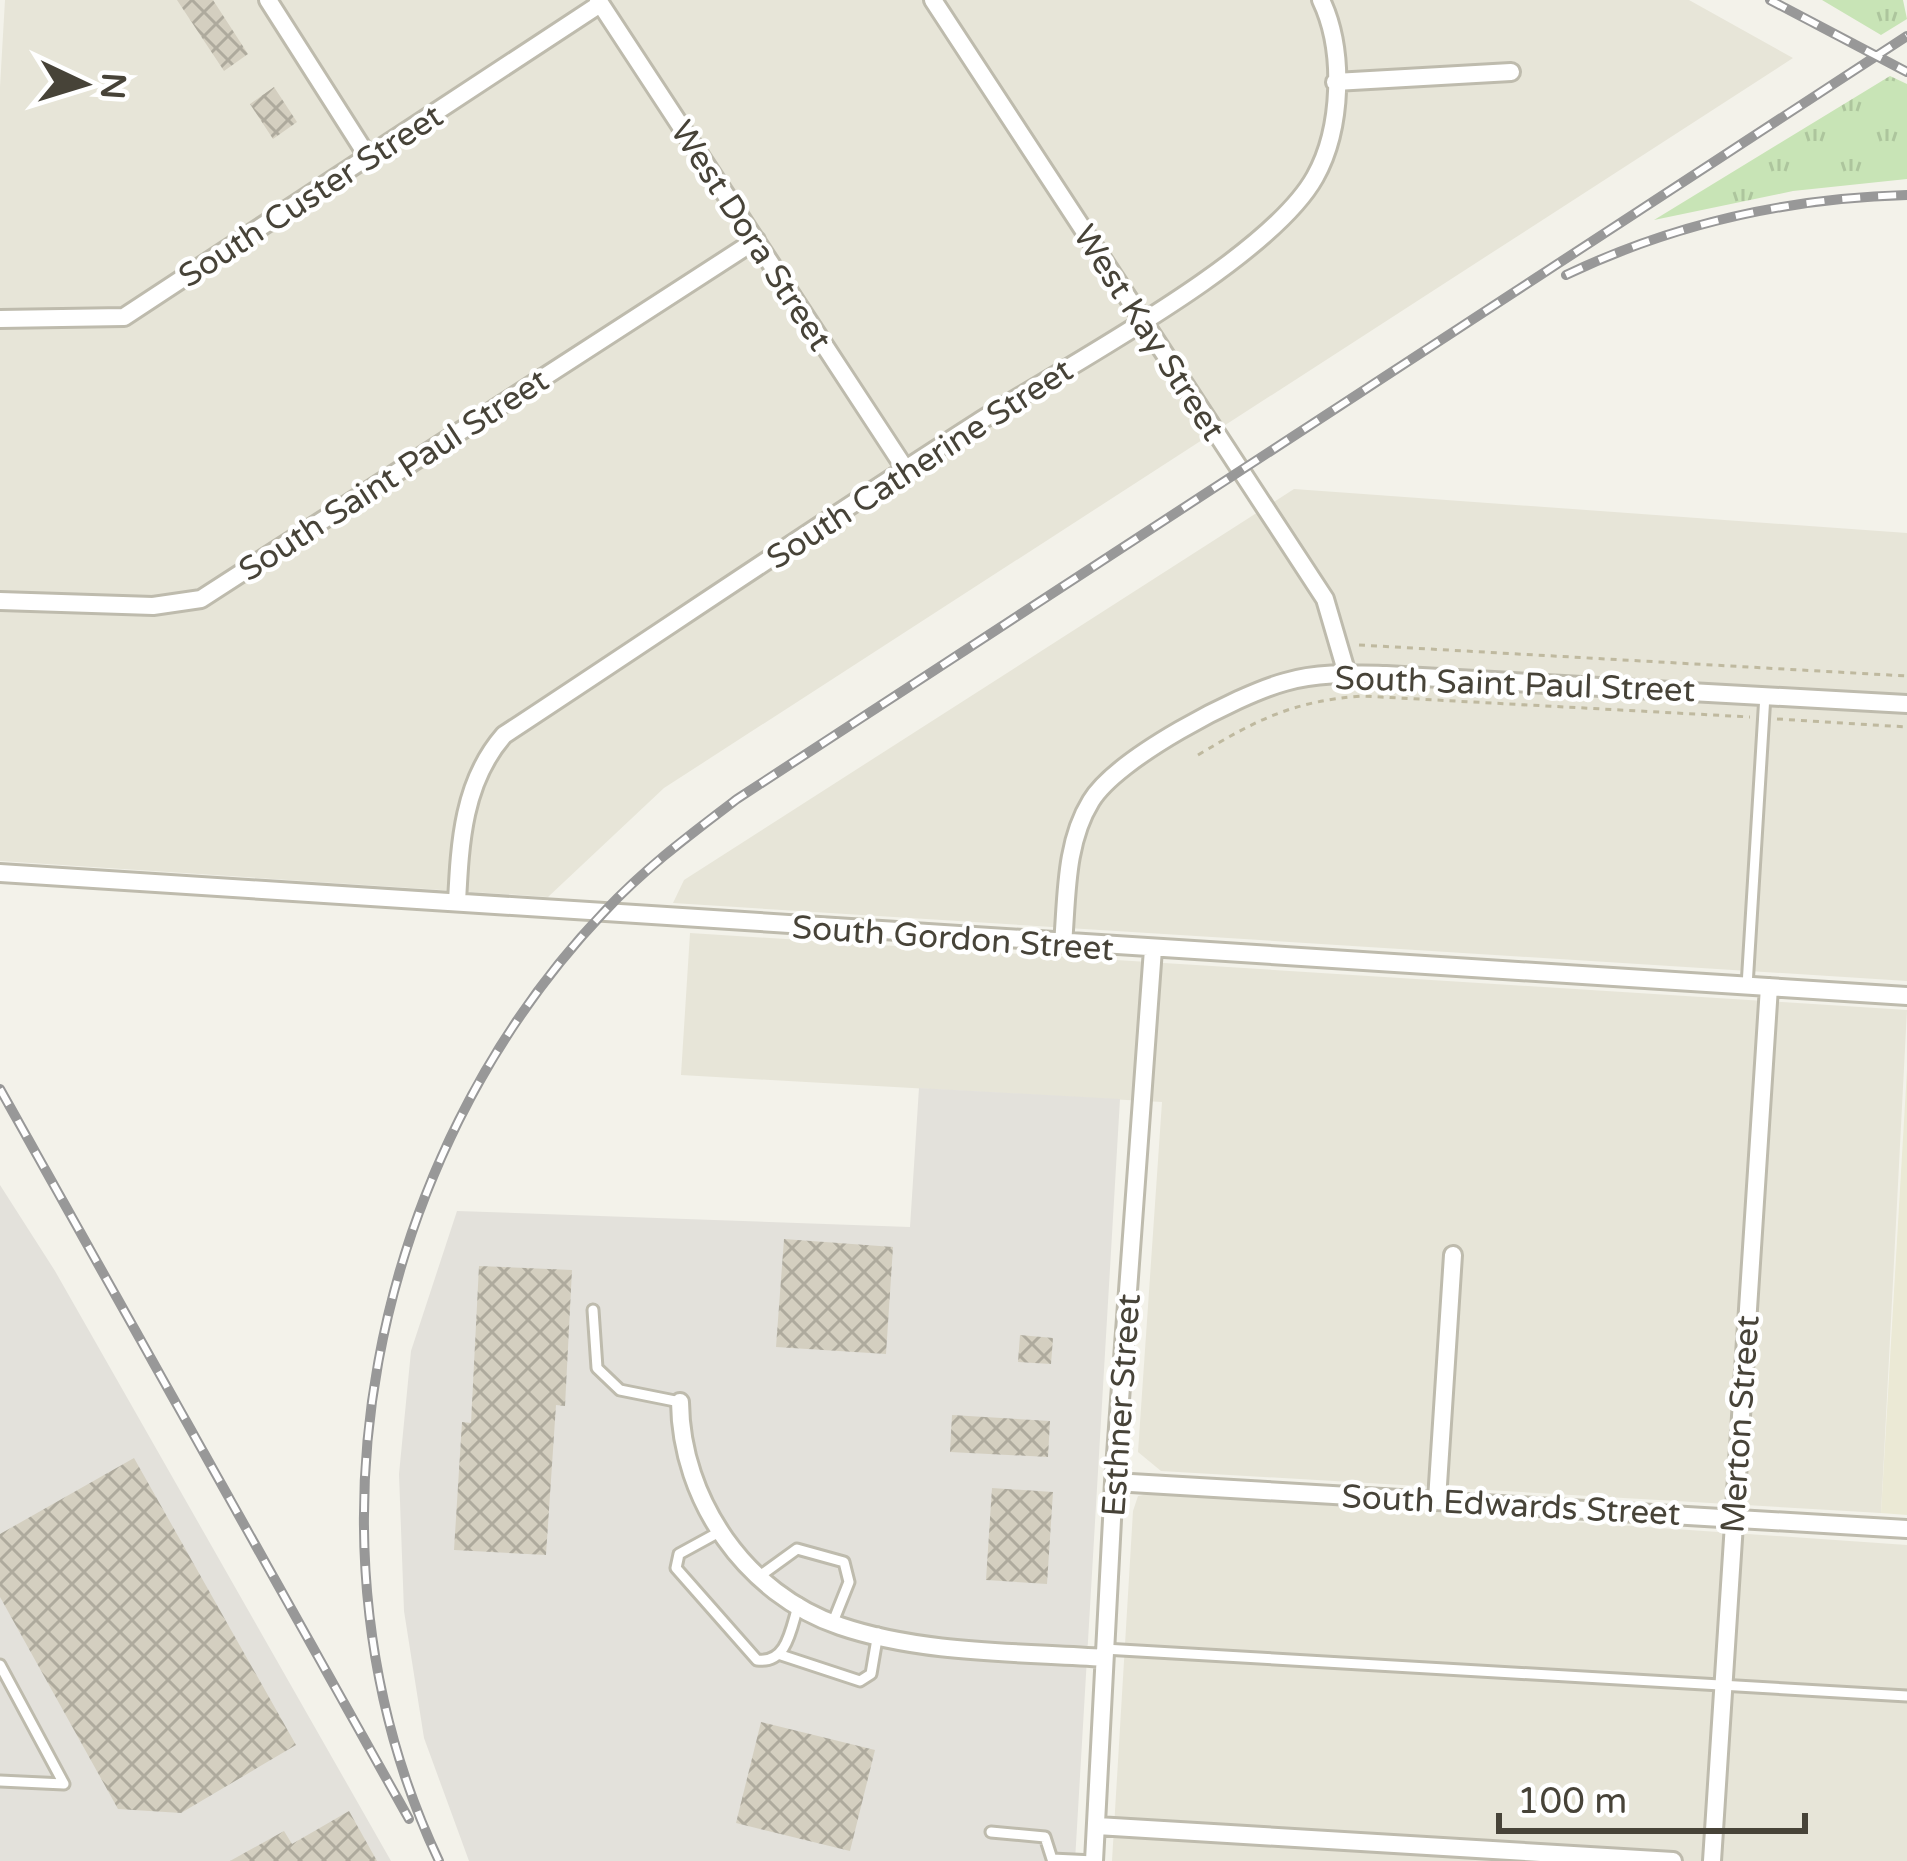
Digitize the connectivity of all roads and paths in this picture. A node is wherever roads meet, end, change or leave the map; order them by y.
1 (268, 0) edge
2 (933, 0) edge
3 (1321, 0) edge
4 (599, 2) edge
5 (1510, 72) dead end
6 (1335, 82) junction
7 (368, 157) junction
8 (757, 240) junction
9 (0, 319) edge
10 (1140, 321) junction
11 (906, 470) junction
12 (0, 601) edge
13 (1359, 645) dead end
14 (1347, 674) junction
15 (1907, 676) edge
16 (1765, 695) junction
17 (1907, 704) edge
18 (1763, 718) junction
19 (1907, 727) edge
20 (1198, 755) dead end
21 (0, 873) edge
22 (457, 902) junction
23 (1063, 944) junction
24 (1154, 950) junction
25 (1747, 986) junction
26 (1769, 987) junction
27 (1907, 996) edge
28 (1453, 1255) dead end
29 (593, 1310) dead end
30 (680, 1402) joint
31 (1114, 1482) junction
32 (1437, 1500) junction
33 (1732, 1516) junction
34 (1907, 1529) edge
35 (721, 1532) junction
36 (757, 1578) junction
37 (799, 1603) junction
38 (833, 1622) junction
39 (878, 1633) junction
40 (1104, 1653) junction
41 (781, 1655) junction
42 (0, 1665) edge
43 (1722, 1689) junction
44 (1907, 1696) edge
45 (0, 1780) edge
46 (1097, 1826) junction
47 (991, 1832) dead end
48 (1050, 1860) edge
49 (1094, 1861) edge
50 (1673, 1861) edge
51 (1712, 1861) edge

1 - 7 street
2 - 10 street, West Kay Street
3 - 6 street, South Catherine Street
4 - 7 street, South Custer Street
4 - 8 street, West Dora Street
5 - 6 street
6 - 10 street, South Catherine Street
7 - 9 street, South Custer Street
8 - 11 street, West Dora Street
8 - 12 street, South Saint Paul Street
10 - 11 street, South Catherine Street
10 - 14 street, West Kay Street
11 - 22 street, South Catherine Street
13 - 15 path
14 - 16 street, South Saint Paul Street
14 - 23 street, South Saint Paul Street
16 - 17 street, South Saint Paul Street
16 - 18 lane
18 - 19 path
18 - 20 path
18 - 25 lane
21 - 22 street, South Gordon Street
22 - 23 street, South Gordon Street
23 - 24 street, South Gordon Street
24 - 25 street, South Gordon Street
24 - 31 street, Esthner Street
25 - 26 street, South Gordon Street
26 - 27 street, South Gordon Street
26 - 33 street, Merton Street
28 - 32 street
29 - 30 lane
30 - 35 street
31 - 32 street, South Edwards Street
31 - 40 street, Esthner Street
32 - 33 street, South Edwards Street
33 - 34 street, South Edwards Street
33 - 43 street, Merton Street
35 - 36 street
35 - 41 lane
36 - 37 street
36 - 38 lane
37 - 38 street
37 - 41 lane
38 - 39 street
39 - 40 street
39 - 41 lane
40 - 43 lane
40 - 46 street, Esthner Street
42 - 45 lane
43 - 44 lane
43 - 51 street, Merton Street
46 - 49 street, Esthner Street
46 - 50 street
47 - 48 lane
48 - 49 lane

